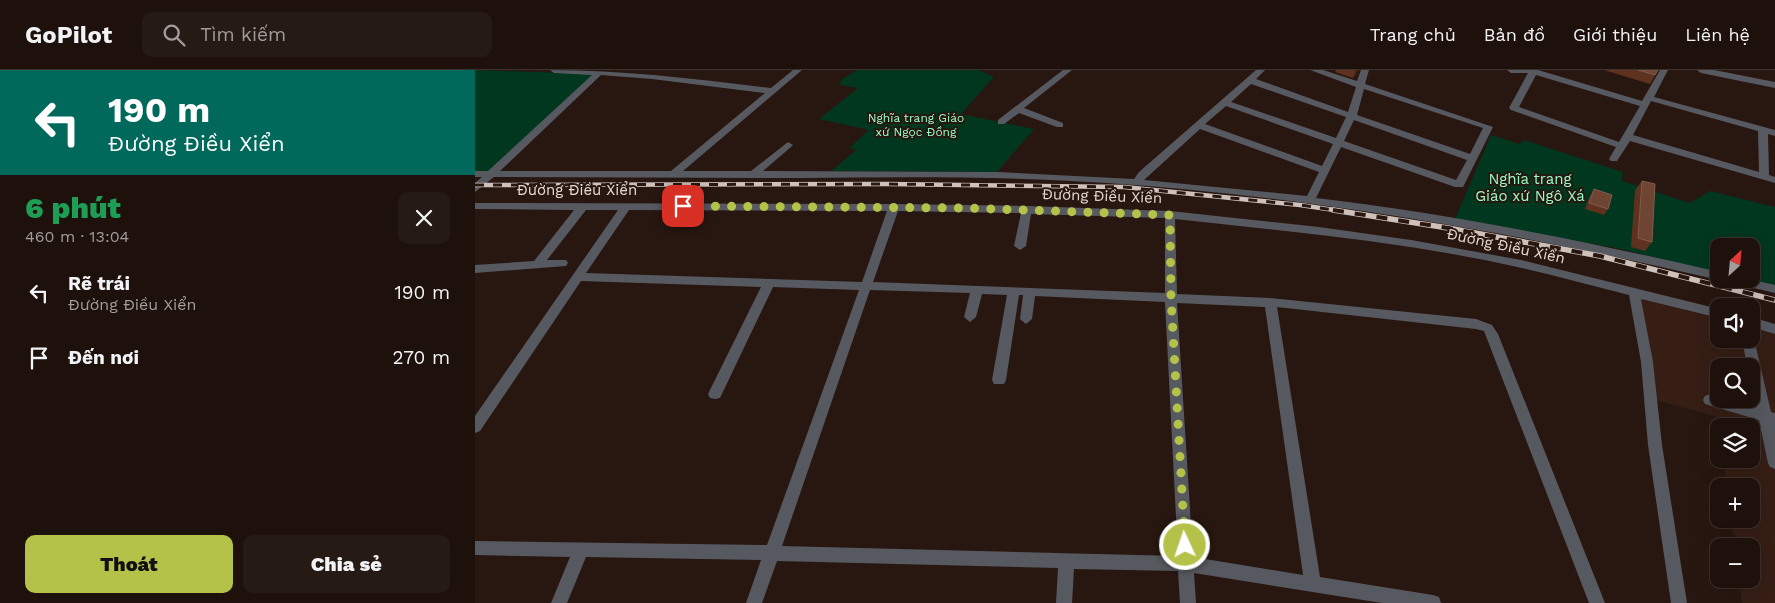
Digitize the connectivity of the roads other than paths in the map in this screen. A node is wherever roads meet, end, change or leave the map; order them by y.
1 (554, 70) edge
2 (661, 70) edge
3 (799, 70) edge
4 (1068, 70) edge
5 (1261, 70) edge
6 (1314, 70) edge
7 (1365, 70) edge
8 (1511, 70) edge
9 (1664, 70) edge
10 (1701, 70) edge
11 (600, 71) edge
12 (1532, 71) edge
13 (652, 76) junction
14 (1249, 80) junction
15 (1775, 85) edge
16 (1360, 86) junction
17 (773, 91) junction
18 (1646, 101) junction
19 (1223, 102) junction
20 (1018, 109) junction
21 (1352, 115) junction
22 (1001, 122) dead end
23 (1060, 125) dead end
24 (1198, 125) junction
25 (1763, 130) junction
26 (1775, 132) edge
27 (1629, 137) junction
28 (1339, 143) junction
29 (788, 145) dead end
30 (1618, 145) junction
31 (1472, 158) junction
32 (1614, 159) dead end
33 (1325, 171) junction
34 (492, 173) junction
35 (475, 174) edge
36 (673, 174) junction
37 (754, 174) junction
38 (1764, 178) junction
39 (1775, 180) edge
40 (1137, 183) junction
41 (475, 189) edge
42 (1310, 200) junction
43 (475, 206) edge
44 (583, 206) junction
45 (626, 206) junction
46 (894, 207) junction
47 (1027, 209) junction
48 (1170, 215) junction
49 (1020, 246) dead end
50 (538, 263) junction
51 (563, 263) dead end
52 (475, 269) edge
53 (1710, 274) edge
54 (579, 277) junction
55 (769, 284) junction
56 (868, 286) junction
57 (1760, 286) edge
58 (1775, 289) edge
59 (977, 290) junction
60 (1015, 291) junction
61 (1030, 291) junction
62 (1634, 292) junction
63 (1171, 298) junction
64 (1270, 302) junction
65 (1710, 312) edge
66 (970, 317) dead end
67 (1026, 318) dead end
68 (1760, 325) edge
69 (1775, 329) edge
70 (1751, 348) edge
71 (999, 380) dead end
72 (715, 394) dead end
73 (1738, 408) edge
74 (1770, 417) edge
75 (475, 427) edge
76 (1775, 463) edge
77 (475, 548) edge
78 (581, 550) junction
79 (772, 553) junction
80 (1066, 561) junction
81 (1186, 564) junction
82 (1313, 585) junction
83 (559, 603) edge
84 (754, 603) edge
85 (1064, 603) edge
86 (1188, 603) edge
87 (1433, 603) edge
88 (1597, 603) edge
89 (1679, 603) edge

1 - 11 street
2 - 13 street
3 - 17 street
4 - 20 street
5 - 14 street
6 - 16 street
7 - 16 street
8 - 12 street
9 - 18 street
10 - 15 street
11 - 13 street
11 - 34 street
12 - 18 street
12 - 30 street
13 - 17 street
14 - 19 street
14 - 21 street
16 - 21 street
16 - 31 street
17 - 36 street
18 - 25 street
18 - 27 street
19 - 24 street
19 - 28 street
20 - 22 street
20 - 23 street
21 - 28 street
21 - 31 street
24 - 33 street
24 - 40 street
25 - 26 street
25 - 38 street
27 - 30 street
27 - 38 street
28 - 31 street
28 - 33 street
29 - 37 street
30 - 32 street
33 - 42 street
34 - 35 street
34 - 36 street
34 - 41 street
36 - 37 street
37 - 40 street
38 - 39 street
40 - 42 street
42 - 53 street
43 - 44 street, Đường Điều Xiển
44 - 45 street, Đường Điều Xiển
44 - 50 street
45 - 46 street, Đường Điều Xiển
45 - 54 street
46 - 47 street, Đường Điều Xiển
46 - 56 street
47 - 48 street, Đường Điều Xiển
47 - 49 street
48 - 62 street, Đường Điều Xiển
48 - 63 street
50 - 51 street
50 - 52 street
54 - 55 street
54 - 75 street
55 - 56 street
55 - 72 street
56 - 59 street
56 - 79 street
57 - 58 street
59 - 60 street
59 - 66 street
60 - 61 street
60 - 71 street
61 - 63 street
61 - 67 street
62 - 65 street, Đường Điều Xiển
62 - 89 street
63 - 64 street
63 - 81 street
64 - 82 street
64 - 88 street
68 - 69 street
70 - 74 street
73 - 74 street
74 - 76 street
77 - 78 street
78 - 79 street
78 - 83 street
79 - 80 street
79 - 84 street
80 - 81 street
80 - 85 street
81 - 82 street
81 - 86 street
82 - 87 street

